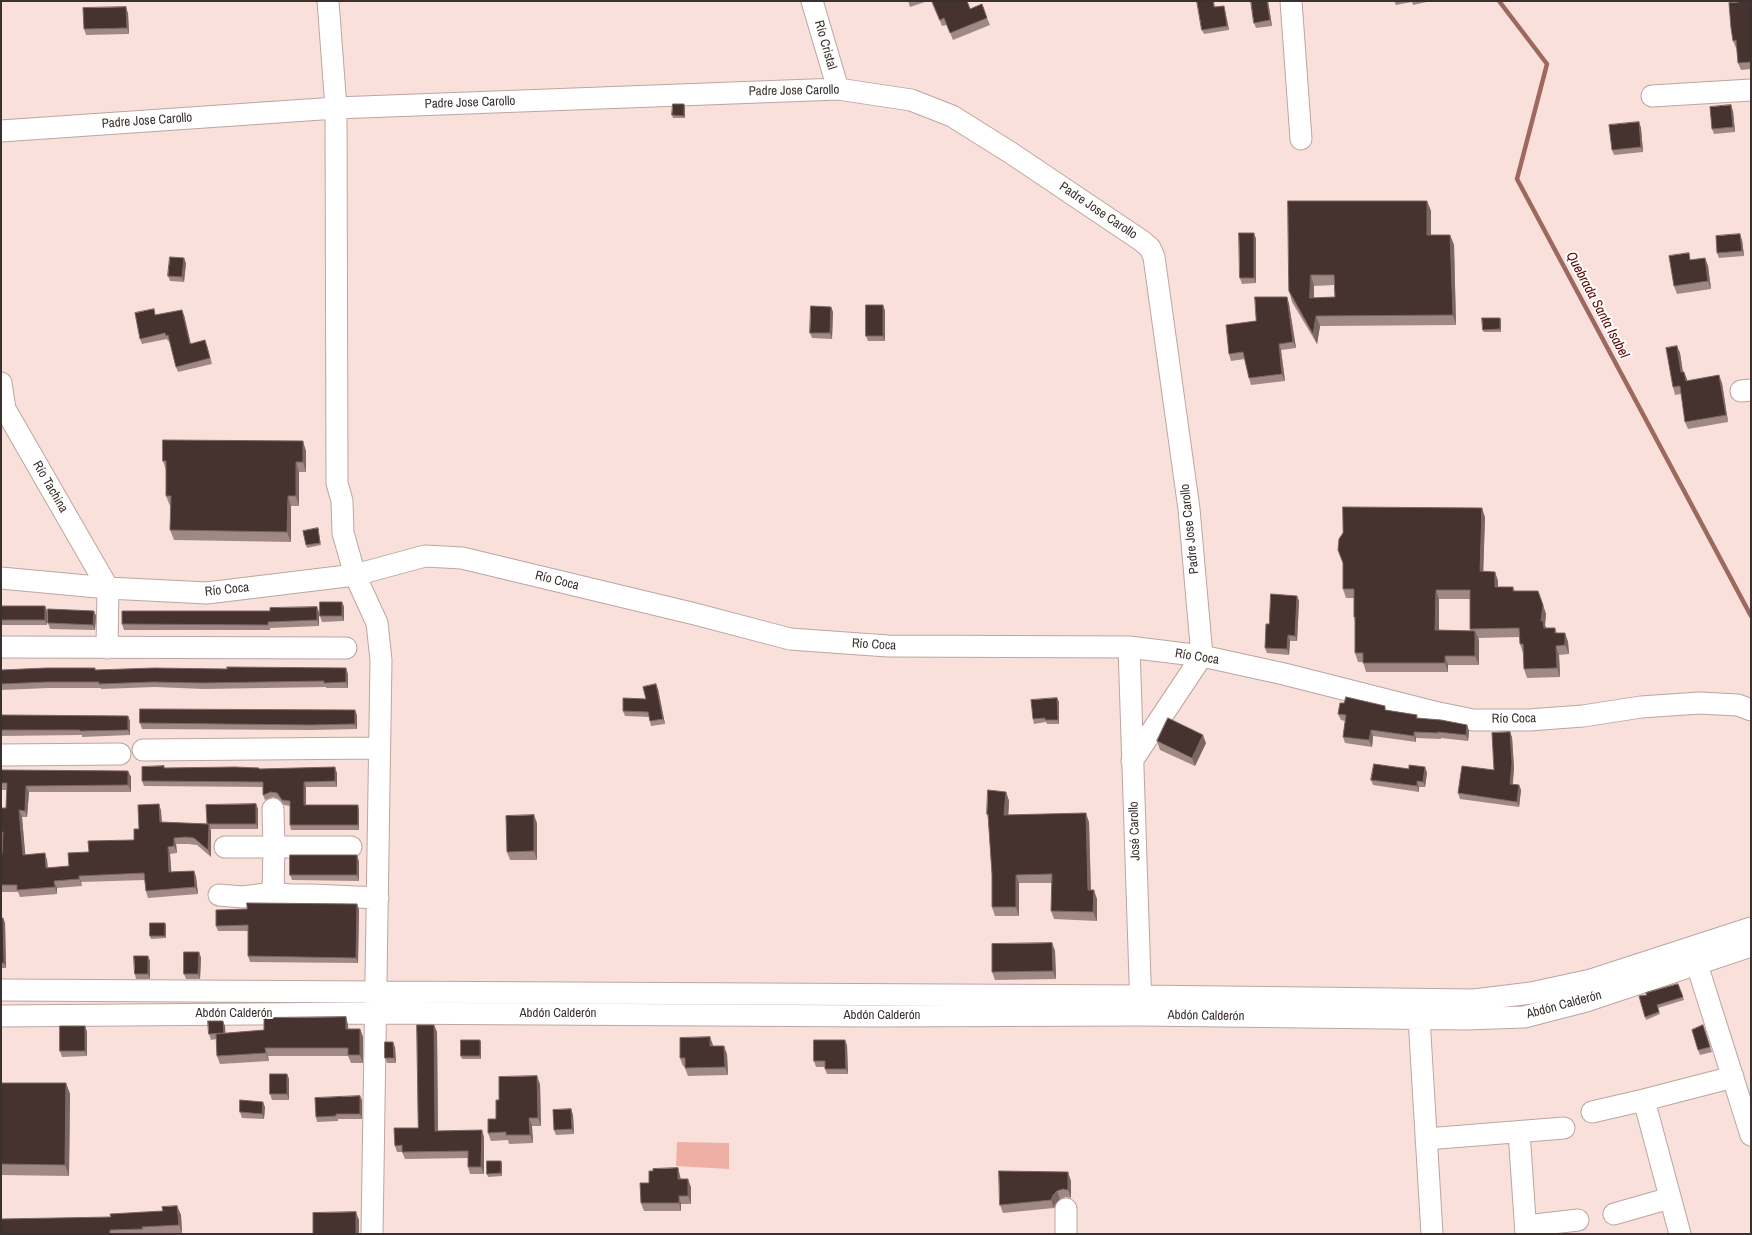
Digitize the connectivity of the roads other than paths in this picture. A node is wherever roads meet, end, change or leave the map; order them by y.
1 (328, 1) edge
2 (812, 1) edge
3 (1291, 1) edge
4 (838, 89) junction
5 (1751, 90) edge
6 (1652, 96) dead end
7 (336, 108) junction
8 (1, 131) edge
9 (1301, 139) dead end
10 (1, 383) edge
11 (355, 575) junction
12 (1, 578) edge
13 (108, 588) junction
14 (1, 647) edge
15 (1129, 647) junction
16 (107, 648) junction
17 (346, 648) dead end
18 (1202, 656) junction
19 (1751, 710) edge
20 (380, 748) junction
21 (143, 750) dead end
22 (120, 754) dead end
23 (1, 755) edge
24 (1132, 761) junction
25 (273, 809) dead end
26 (225, 847) dead end
27 (274, 847) junction
28 (351, 847) dead end
29 (273, 893) junction
30 (219, 895) dead end
31 (378, 898) junction
32 (1751, 928) edge
33 (1751, 946) edge
34 (1695, 956) junction
35 (1, 990) edge
36 (376, 992) junction
37 (1141, 1005) junction
38 (375, 1013) junction
39 (1, 1016) edge
40 (1419, 1018) junction
41 (1741, 1086) edge
42 (1644, 1100) junction
43 (1592, 1112) dead end
44 (1564, 1128) dead end
45 (1519, 1132) junction
46 (1751, 1135) edge
47 (1426, 1138) junction
48 (1670, 1198) junction
49 (1066, 1208) dead end
50 (1614, 1214) dead end
51 (1578, 1220) dead end
52 (1526, 1230) edge
53 (372, 1234) edge
54 (1066, 1234) edge
55 (1432, 1234) edge
56 (1680, 1234) edge

1 - 7 street
2 - 4 street, Río Cristal
3 - 9 street
4 - 7 street, Padre Jose Carollo
4 - 18 street, Padre Jose Carollo
5 - 6 street
7 - 8 street, Padre Jose Carollo
7 - 11 street
10 - 13 street, Río Tachina
11 - 13 street, Río Coca
11 - 15 street, Río Coca
11 - 20 street
12 - 13 street, Río Coca
13 - 16 street
14 - 16 street
15 - 18 street, Río Coca
15 - 24 street, José Carollo
16 - 17 street
18 - 19 street, Río Coca
18 - 24 street
20 - 21 street
20 - 31 street
22 - 23 street
24 - 37 street, José Carollo
25 - 27 street
26 - 27 street
27 - 28 street
27 - 29 street
29 - 30 street
29 - 31 street
31 - 36 street
32 - 34 street, Abdón Calderón
33 - 34 street, Abdón Calderón
34 - 37 street, Abdón Calderón
34 - 40 street, Abdón Calderón
34 - 41 street
35 - 36 street, Abdón Calderón
36 - 37 street, Abdón Calderón
36 - 38 street
37 - 38 street, Abdón Calderón
37 - 40 street, Abdón Calderón
38 - 39 street, Abdón Calderón
38 - 53 street
40 - 47 street
41 - 42 street
41 - 46 street
42 - 43 street
42 - 48 street
44 - 45 street
45 - 47 street
45 - 52 street
47 - 55 street
48 - 50 street
48 - 56 street
49 - 54 street
51 - 52 street

